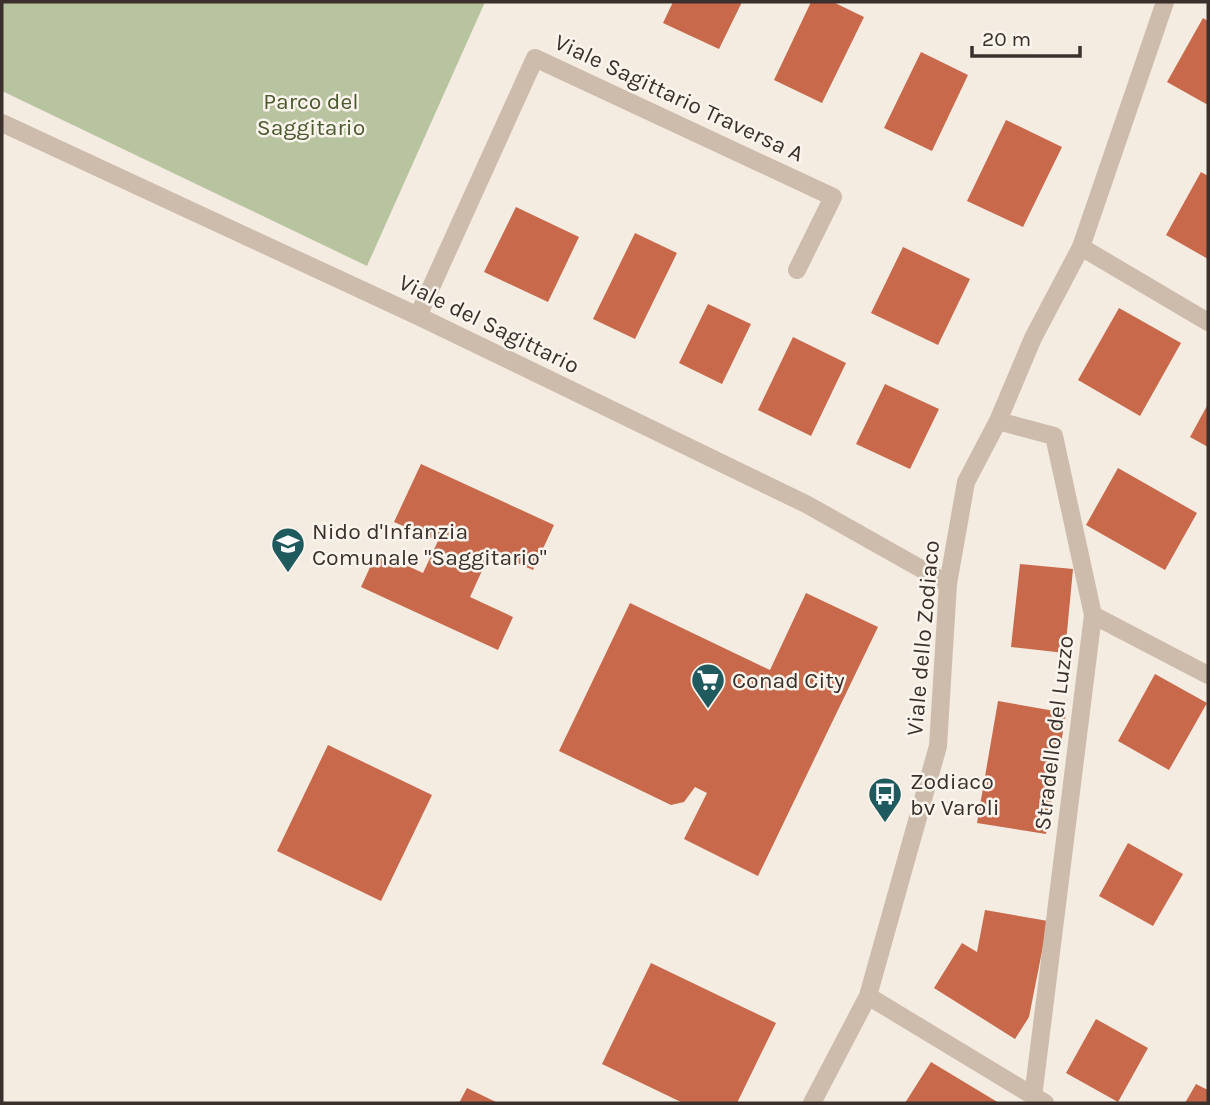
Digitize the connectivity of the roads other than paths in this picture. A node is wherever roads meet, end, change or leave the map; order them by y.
1 (1165, 2) edge
2 (3, 128) edge
3 (1081, 247) junction
4 (797, 270) dead end
5 (418, 316) junction
6 (1208, 322) edge
7 (998, 421) junction
8 (948, 583) junction
9 (1093, 615) junction
10 (1208, 676) edge
11 (868, 996) junction
12 (1039, 1100) edge
13 (811, 1103) edge

1 - 3 street
2 - 5 street, Viale del Sagittario
3 - 6 street
3 - 7 street, Viale dello Zodiaco
4 - 5 street, Viale Sagittario Traversa A
5 - 8 street, Viale del Sagittario
7 - 8 street, Viale dello Zodiaco
7 - 9 street, Stradello del Luzzo
8 - 11 street, Viale dello Zodiaco
9 - 10 street
9 - 12 street, Stradello del Luzzo
11 - 12 street
11 - 13 street, Viale dello Zodiaco

